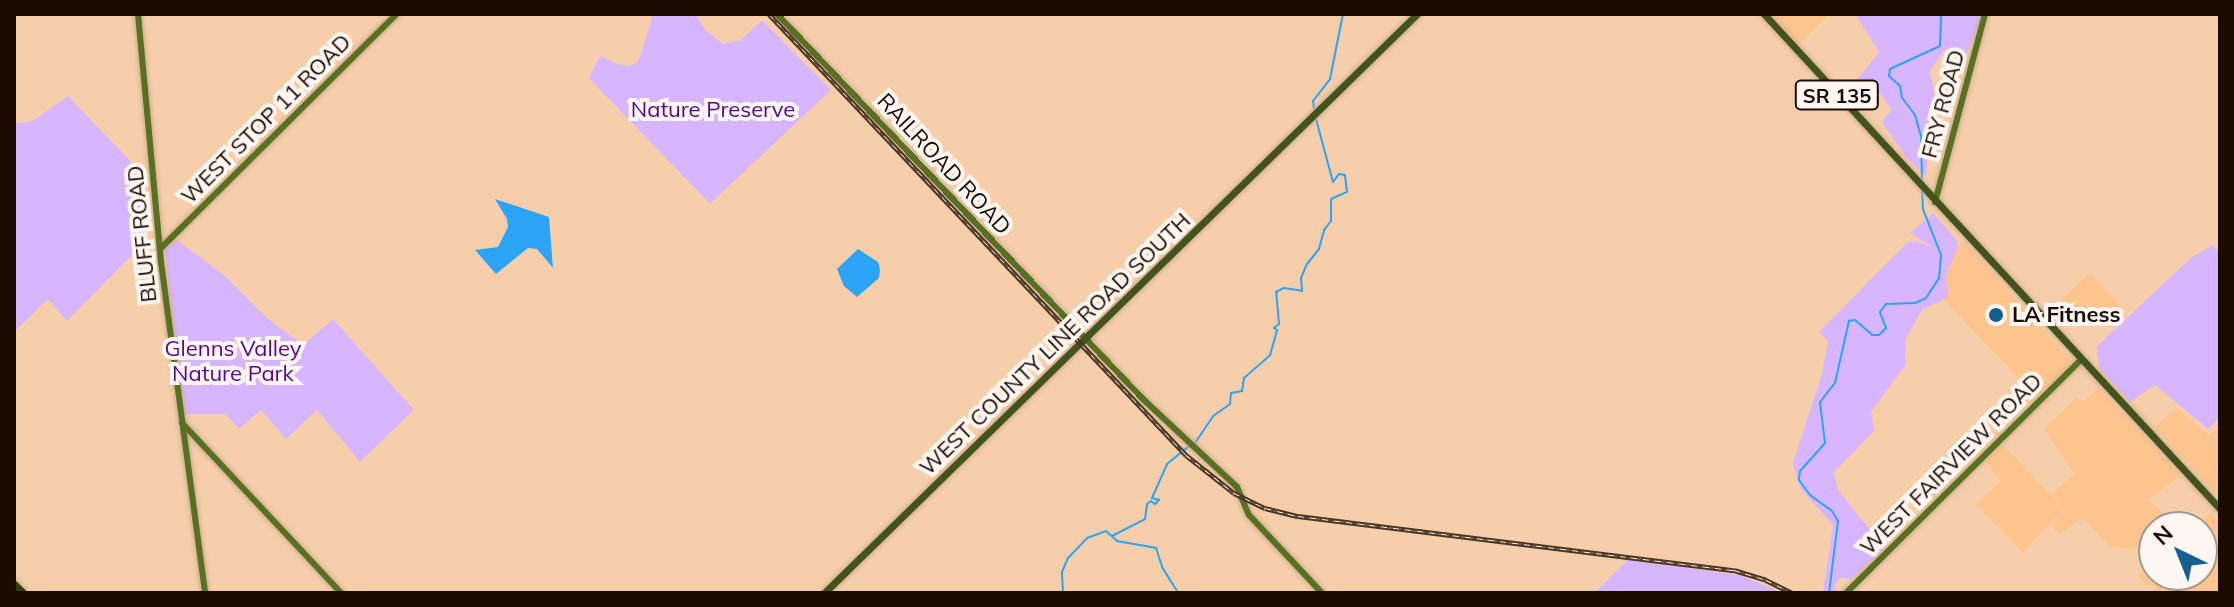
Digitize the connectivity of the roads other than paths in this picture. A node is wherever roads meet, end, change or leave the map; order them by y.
1 (138, 14) edge
2 (397, 14) edge
3 (777, 14) edge
4 (1417, 14) edge
5 (1764, 14) edge
6 (1985, 14) edge
7 (1935, 202) junction
8 (159, 234) junction
9 (170, 239) junction
10 (160, 249) junction
11 (1085, 339) junction
12 (2081, 360) junction
13 (182, 423) junction
14 (2220, 509) edge
15 (14, 585) edge
16 (22, 593) edge
17 (205, 593) edge
18 (341, 593) edge
19 (824, 593) edge
20 (1322, 593) edge
21 (1846, 593) edge

1 - 8 street, BLUFF ROAD
2 - 9 street, WEST STOP 11 ROAD
3 - 11 street, RAILROAD ROAD
4 - 11 main road, WEST COUNTY LINE ROAD SOUTH
5 - 7 main road, SR 135
6 - 7 street, FRY ROAD
7 - 12 main road, SR 135
8 - 9 street
8 - 10 street, BLUFF ROAD
9 - 10 street, WEST STOP 11 ROAD
10 - 13 street, BLUFF ROAD
11 - 19 main road, WEST COUNTY LINE ROAD SOUTH
11 - 20 street, RAILROAD ROAD
12 - 14 main road, SR 135
12 - 21 street, WEST FAIRVIEW ROAD
13 - 17 street, BLUFF ROAD
13 - 18 street
15 - 16 highway

